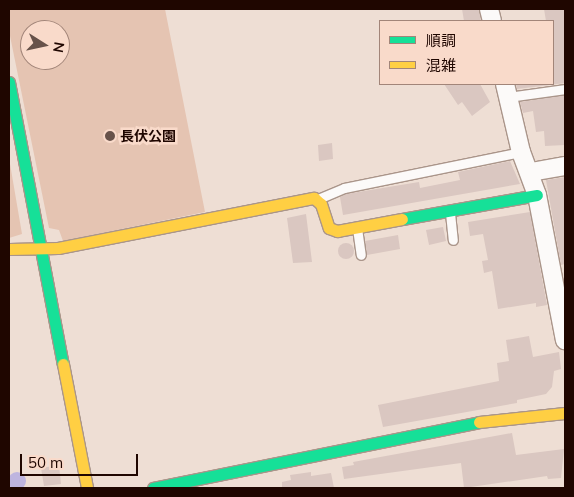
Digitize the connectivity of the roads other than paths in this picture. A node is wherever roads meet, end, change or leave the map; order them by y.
1 (9, 82) edge
2 (565, 89) edge
3 (507, 90) edge
4 (521, 152) junction
5 (565, 166) edge
6 (531, 172) junction
7 (537, 195) junction
8 (318, 199) junction
9 (449, 212) junction
10 (357, 227) junction
11 (453, 240) dead end
12 (43, 248) junction
13 (9, 249) edge
14 (361, 255) dead end
15 (559, 270) edge
16 (565, 340) edge
17 (565, 413) edge
18 (87, 488) edge
19 (152, 488) edge

1 - 12 street
2 - 3 lane
3 - 4 street
4 - 6 street
4 - 8 lane
5 - 6 street
6 - 7 street
7 - 9 street
7 - 15 street
8 - 10 street
8 - 12 street
9 - 10 street
9 - 11 lane
10 - 14 lane
12 - 13 street
12 - 18 street
15 - 16 street
17 - 19 street

